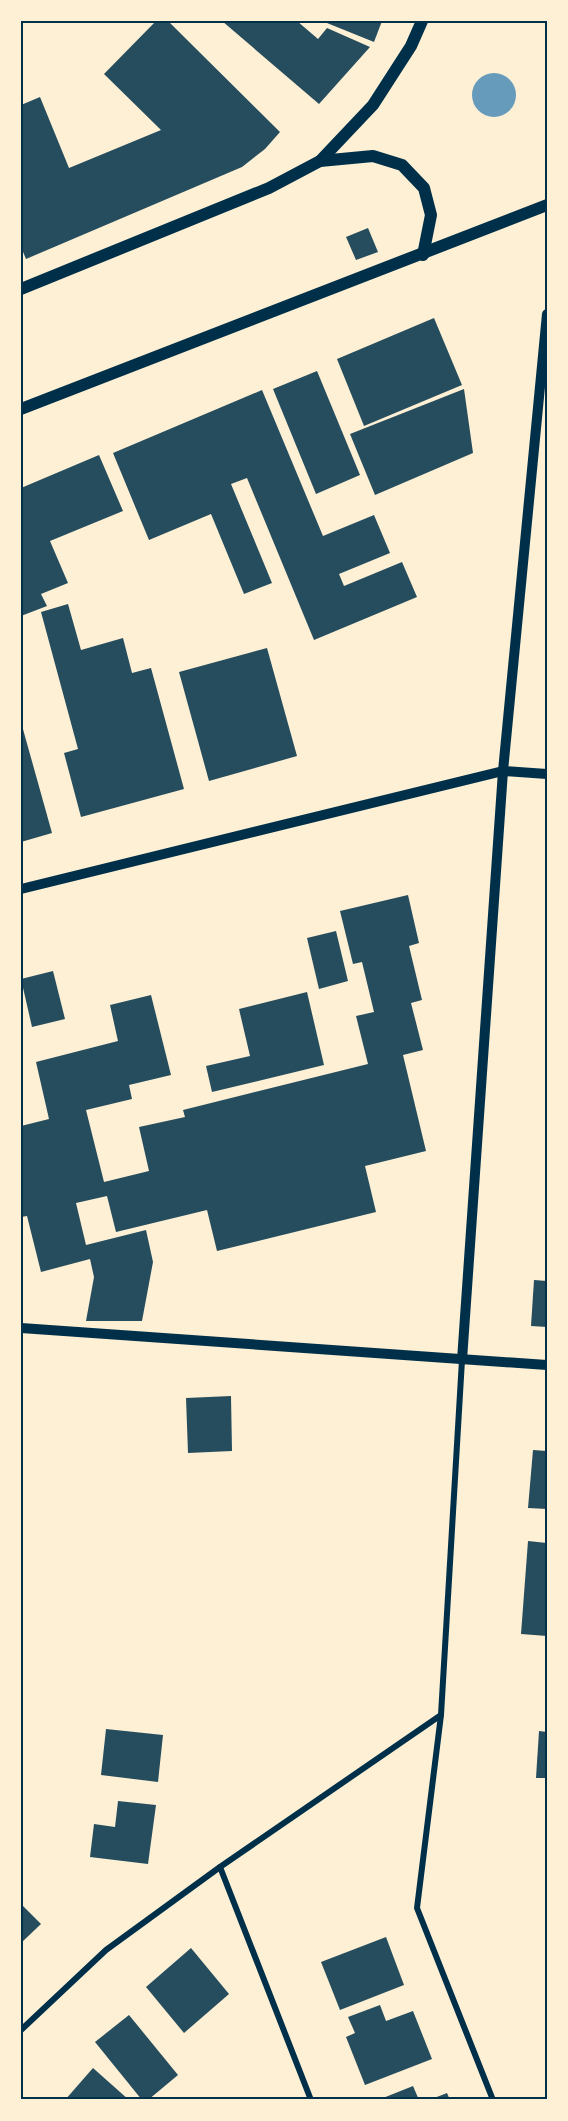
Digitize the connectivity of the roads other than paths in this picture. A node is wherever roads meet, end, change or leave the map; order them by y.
1 (422, 21) edge
2 (320, 161) junction
3 (547, 205) edge
4 (423, 255) junction
5 (21, 289) edge
6 (547, 314) edge
7 (21, 409) edge
8 (503, 771) junction
9 (547, 774) edge
10 (21, 888) edge
11 (21, 1328) edge
12 (462, 1360) junction
13 (547, 1365) edge
14 (441, 1715) junction
15 (220, 1867) junction
16 (21, 2030) edge
17 (311, 2100) edge
18 (493, 2100) edge

1 - 2 main road
2 - 4 main road
2 - 5 main road
3 - 4 main road
4 - 7 main road
6 - 8 street
8 - 9 street
8 - 10 street
8 - 12 street
11 - 12 street
12 - 13 street
12 - 14 street
14 - 15 street
14 - 18 street
15 - 16 street
15 - 17 street

